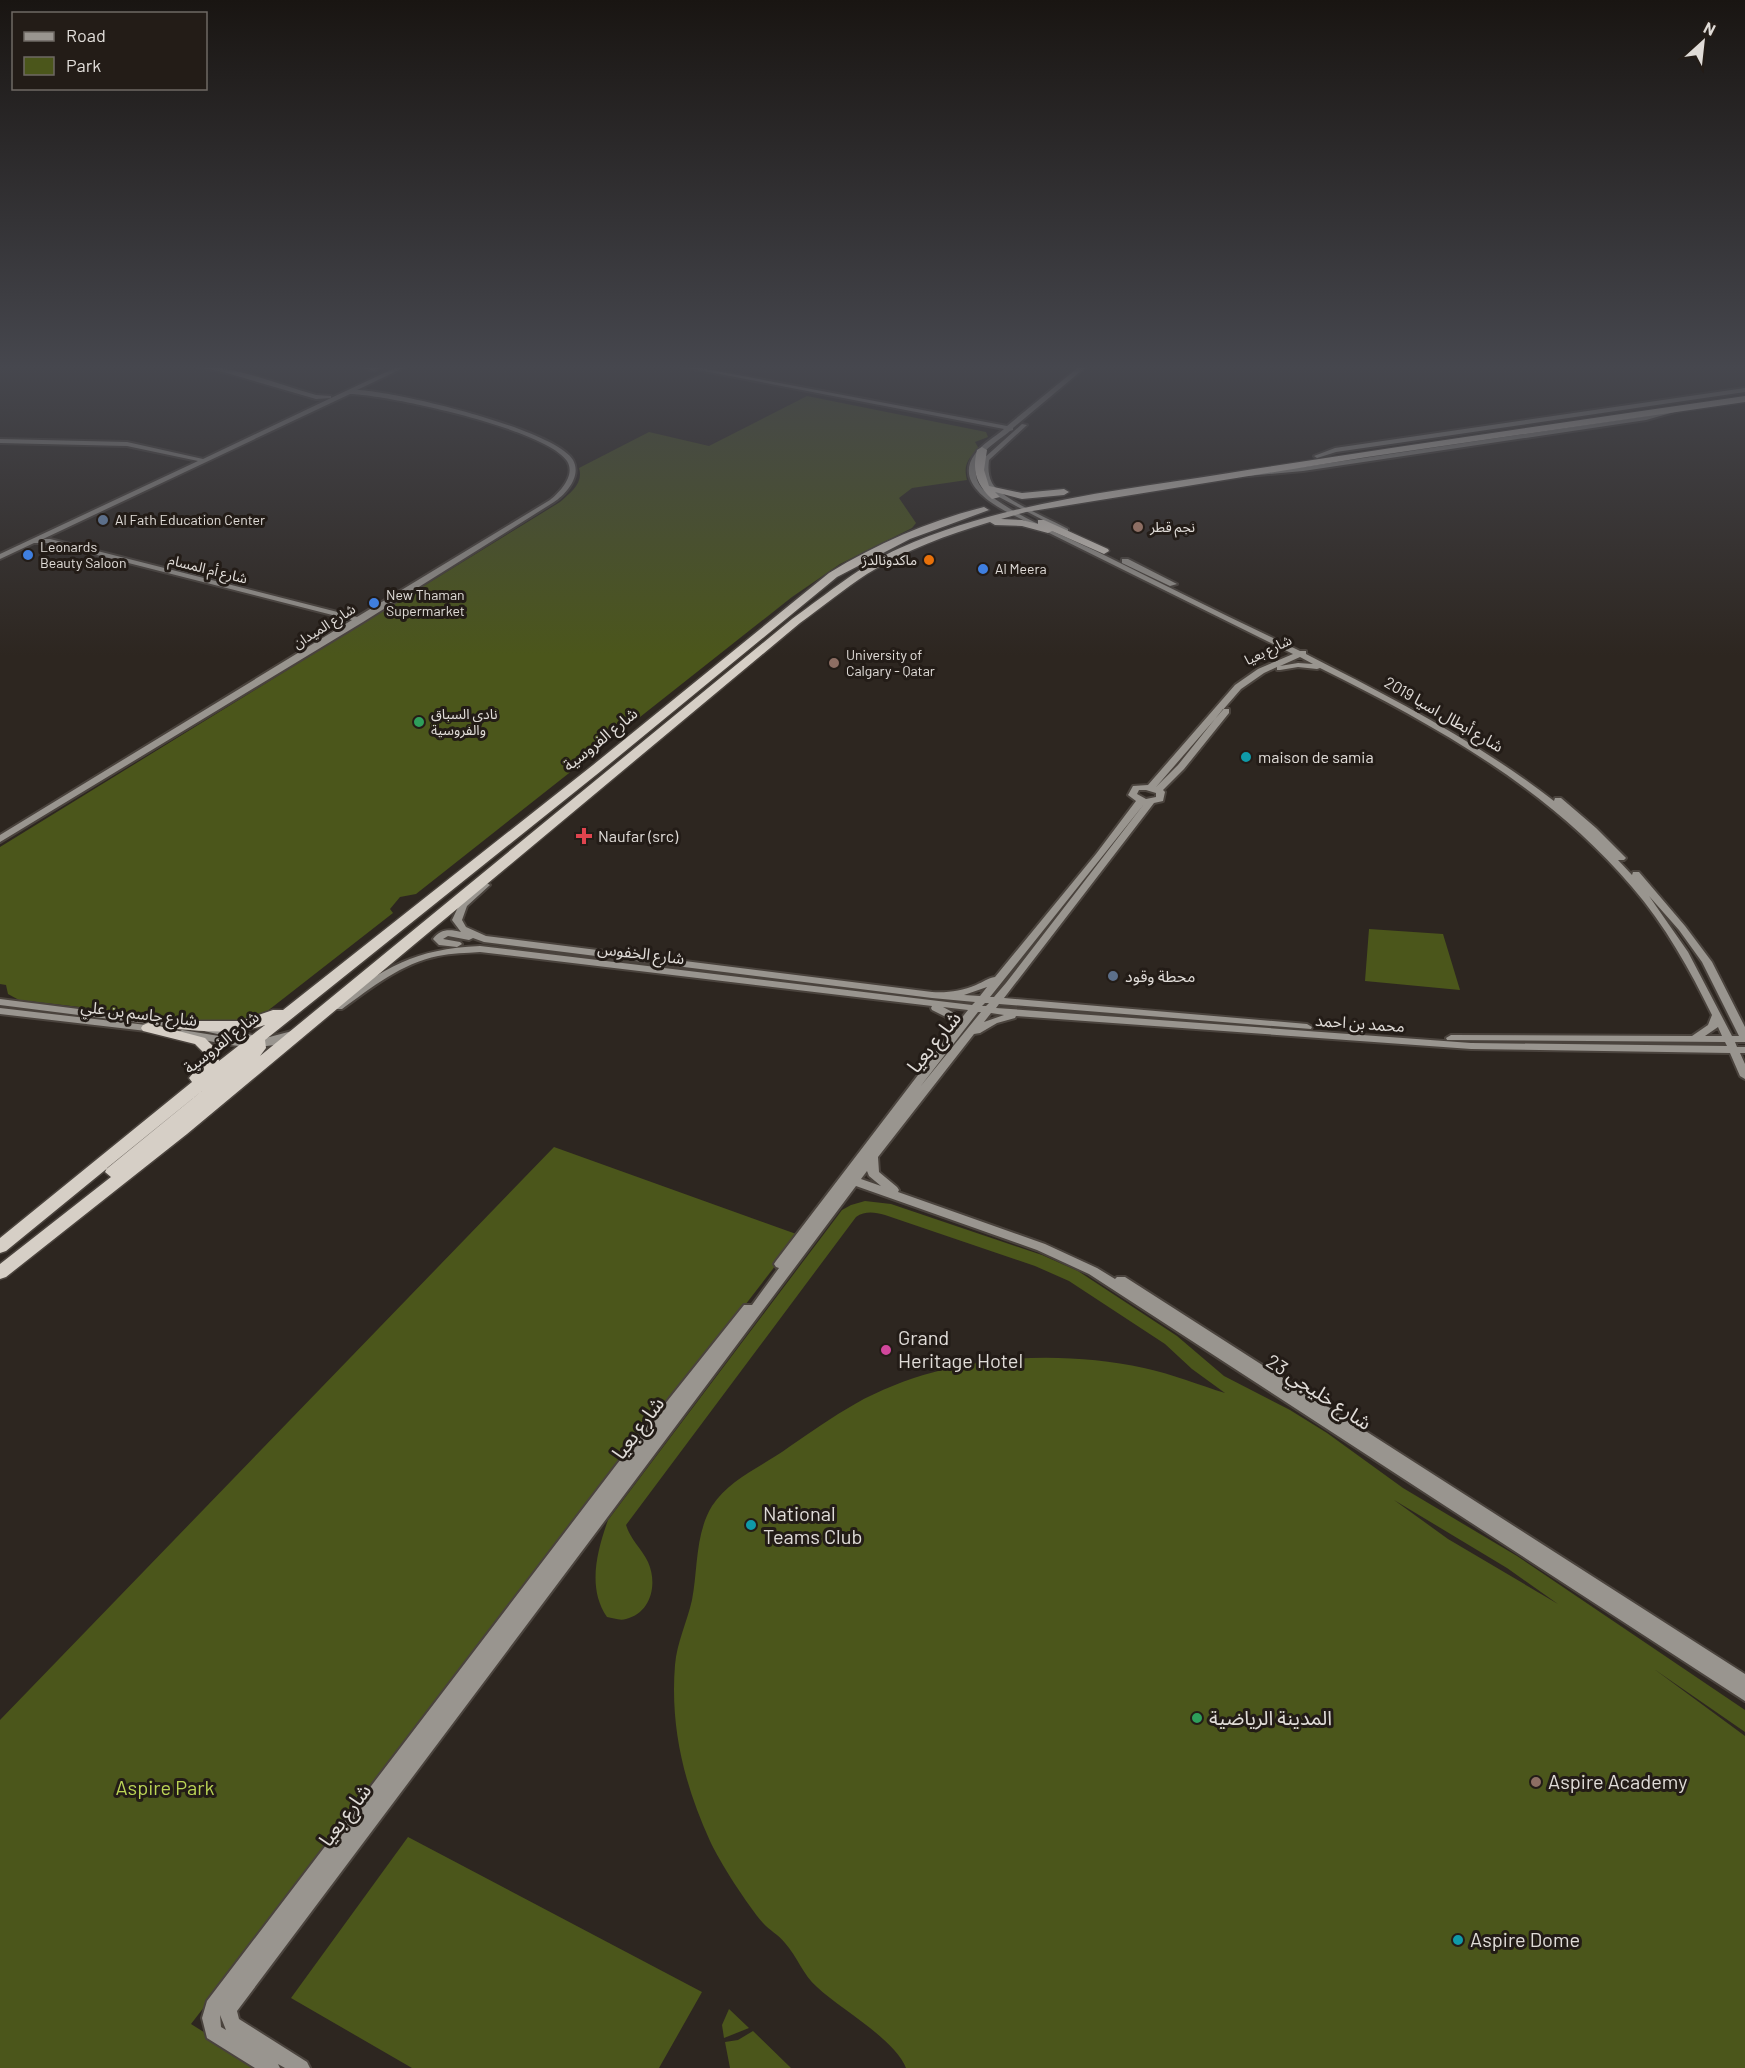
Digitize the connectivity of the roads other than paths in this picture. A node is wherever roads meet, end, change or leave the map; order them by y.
1 (182, 463) edge
2 (195, 463) edge
3 (570, 463) edge
4 (973, 463) edge
5 (980, 463) edge
6 (984, 463) edge
7 (1275, 463) edge
8 (1301, 463) edge
9 (1348, 463) edge
10 (1241, 474) junction
11 (1187, 476) junction
12 (1105, 487) junction
13 (992, 488) junction
14 (978, 490) junction
15 (1085, 498) junction
16 (1012, 508) junction
17 (955, 518) junction
18 (1052, 528) junction
19 (50, 537) junction
20 (1104, 551) junction
21 (0, 555) edge
22 (879, 563) junction
23 (835, 592) junction
24 (360, 620) junction
25 (796, 621) junction
26 (1271, 640) junction
27 (1305, 655) junction
28 (1280, 666) junction
29 (742, 677) dead end
30 (1386, 697) junction
31 (1155, 789) junction
32 (1145, 801) junction
33 (0, 838) edge
34 (515, 855) junction
35 (442, 891) junction
36 (484, 939) junction
37 (522, 952) junction
38 (1694, 972) junction
39 (1003, 973) junction
40 (331, 978) junction
41 (1010, 985) junction
42 (932, 995) junction
43 (0, 1002) edge
44 (918, 1002) junction
45 (977, 1005) junction
46 (1036, 1005) junction
47 (1729, 1005) junction
48 (992, 1006) junction
49 (0, 1011) edge
50 (1024, 1014) junction
51 (1717, 1014) junction
52 (1745, 1020) edge
53 (313, 1021) junction
54 (176, 1024) junction
55 (148, 1028) junction
56 (958, 1028) junction
57 (1691, 1038) junction
58 (963, 1040) junction
59 (248, 1041) junction
60 (1740, 1043) edge
61 (1602, 1048) junction
62 (1686, 1049) junction
63 (246, 1075) junction
64 (1745, 1076) edge
65 (143, 1130) junction
66 (199, 1130) dead end
67 (872, 1157) junction
68 (851, 1177) junction
69 (889, 1191) junction
70 (844, 1194) junction
71 (978, 1221) junction
72 (41, 1240) junction
73 (0, 1247) edge
74 (0, 1273) edge
75 (751, 1310) junction
76 (1745, 1682) edge
77 (1745, 1694) edge
78 (394, 1777) junction
79 (271, 2068) edge
80 (301, 2068) edge

1 - 21 main road
2 - 19 main road
3 - 24 main road, شارع الميدان
4 - 14 main road
5 - 16 highway
6 - 13 main road
7 - 11 highway, شارع الفروسية
8 - 10 highway, شارع الفروسية
9 - 10 main road, شارع الفروسية
10 - 15 highway, شارع الفروسية
11 - 12 highway, شارع الفروسية
11 - 16 highway
12 - 13 highway
12 - 16 highway, شارع الفروسية
13 - 16 main road
14 - 16 main road
14 - 17 highway
15 - 16 highway, شارع الفروسية
15 - 18 highway
16 - 17 highway, شارع الفروسية
16 - 18 main road, شارع أبطال اسيا 2019
16 - 18 main road, شارع أبطال اسيا 2019
16 - 20 highway
16 - 22 highway, شارع الفروسية
16 - 23 highway
17 - 35 highway, شارع الفروسية
18 - 20 main road, شارع أبطال اسيا 2019
18 - 22 highway
18 - 26 main road, شارع أبطال اسيا 2019
19 - 21 main road, شارع أم المسام
19 - 24 main road, شارع أم المسام
20 - 27 main road, شارع أبطال اسيا 2019
22 - 23 highway, شارع الفروسية
23 - 25 highway, شارع الفروسية
24 - 33 main road, شارع الميدان
25 - 29 highway
25 - 34 highway, شارع الفروسية
26 - 27 main road, شارع أبطال اسيا 2019
26 - 28 main road
27 - 28 main road, شارع بعيا
27 - 30 main road, شارع أبطال اسيا 2019
27 - 47 main road, شارع أبطال اسيا 2019
28 - 30 main road
28 - 31 main road, شارع بعيا
30 - 38 main road, شارع أبطال اسيا 2019
31 - 32 main road
31 - 32 main road
32 - 39 main road, شارع بعيا
32 - 41 main road, شارع بعيا
34 - 36 main road, شارع الخفوس
34 - 53 highway, شارع الفروسية
35 - 40 highway, شارع الفروسية
35 - 53 highway
36 - 37 main road
36 - 42 main road, شارع الخفوس
37 - 44 main road, شارع الخفوس
37 - 53 main road, شارع الخفوس
38 - 51 main road, شارع أبطال اسيا 2019
38 - 60 main road
39 - 42 main road
39 - 45 main road, شارع بعيا
40 - 54 highway
40 - 59 highway, شارع الفروسية
41 - 46 main road
41 - 48 main road, شارع بعيا
42 - 45 main road, شارع الخفوس
43 - 54 main road, شارع جاسم بن علي
44 - 45 main road, شارع الخفوس
44 - 56 main road
45 - 48 main road, محمد بن احمد
45 - 56 main road, شارع بعيا
46 - 48 main road, محمد بن احمد
46 - 57 main road, محمد بن احمد
47 - 52 main road
47 - 60 main road, شارع أبطال اسيا 2019
48 - 50 main road, محمد بن احمد
48 - 58 main road, شارع بعيا
49 - 55 main road, شارع جاسم بن علي
50 - 58 main road
50 - 61 main road, محمد بن احمد
51 - 57 main road
51 - 60 main road, شارع أبطال اسيا 2019
53 - 59 main road, شارع جاسم بن علي
53 - 63 highway, شارع الفروسية
54 - 59 main road, شارع جاسم بن علي
55 - 59 main road, شارع جاسم بن علي
55 - 65 highway
56 - 68 main road, شارع بعيا
57 - 60 main road, محمد بن احمد
58 - 67 main road, شارع بعيا
59 - 65 highway, شارع الفروسية
59 - 72 highway
60 - 61 main road
60 - 62 main road, محمد بن احمد
60 - 64 main road, شارع أبطال اسيا 2019
61 - 62 main road, محمد بن احمد
62 - 64 main road
63 - 66 highway
63 - 72 highway, شارع الفروسية
65 - 73 highway, شارع الفروسية
67 - 68 main road, شارع بعيا
67 - 69 main road
68 - 69 main road, شارع خليجي 23
68 - 70 main road, شارع بعيا
68 - 75 main road, شارع بعيا
69 - 70 main road
69 - 71 main road, شارع خليجي 23
70 - 75 main road, شارع بعيا
71 - 76 main road, شارع خليجي 23
71 - 77 main road, شارع خليجي 23
72 - 74 highway, شارع الفروسية
75 - 78 main road, شارع بعيا
78 - 79 main road, شارع بعيا
78 - 80 main road, شارع بعيا

